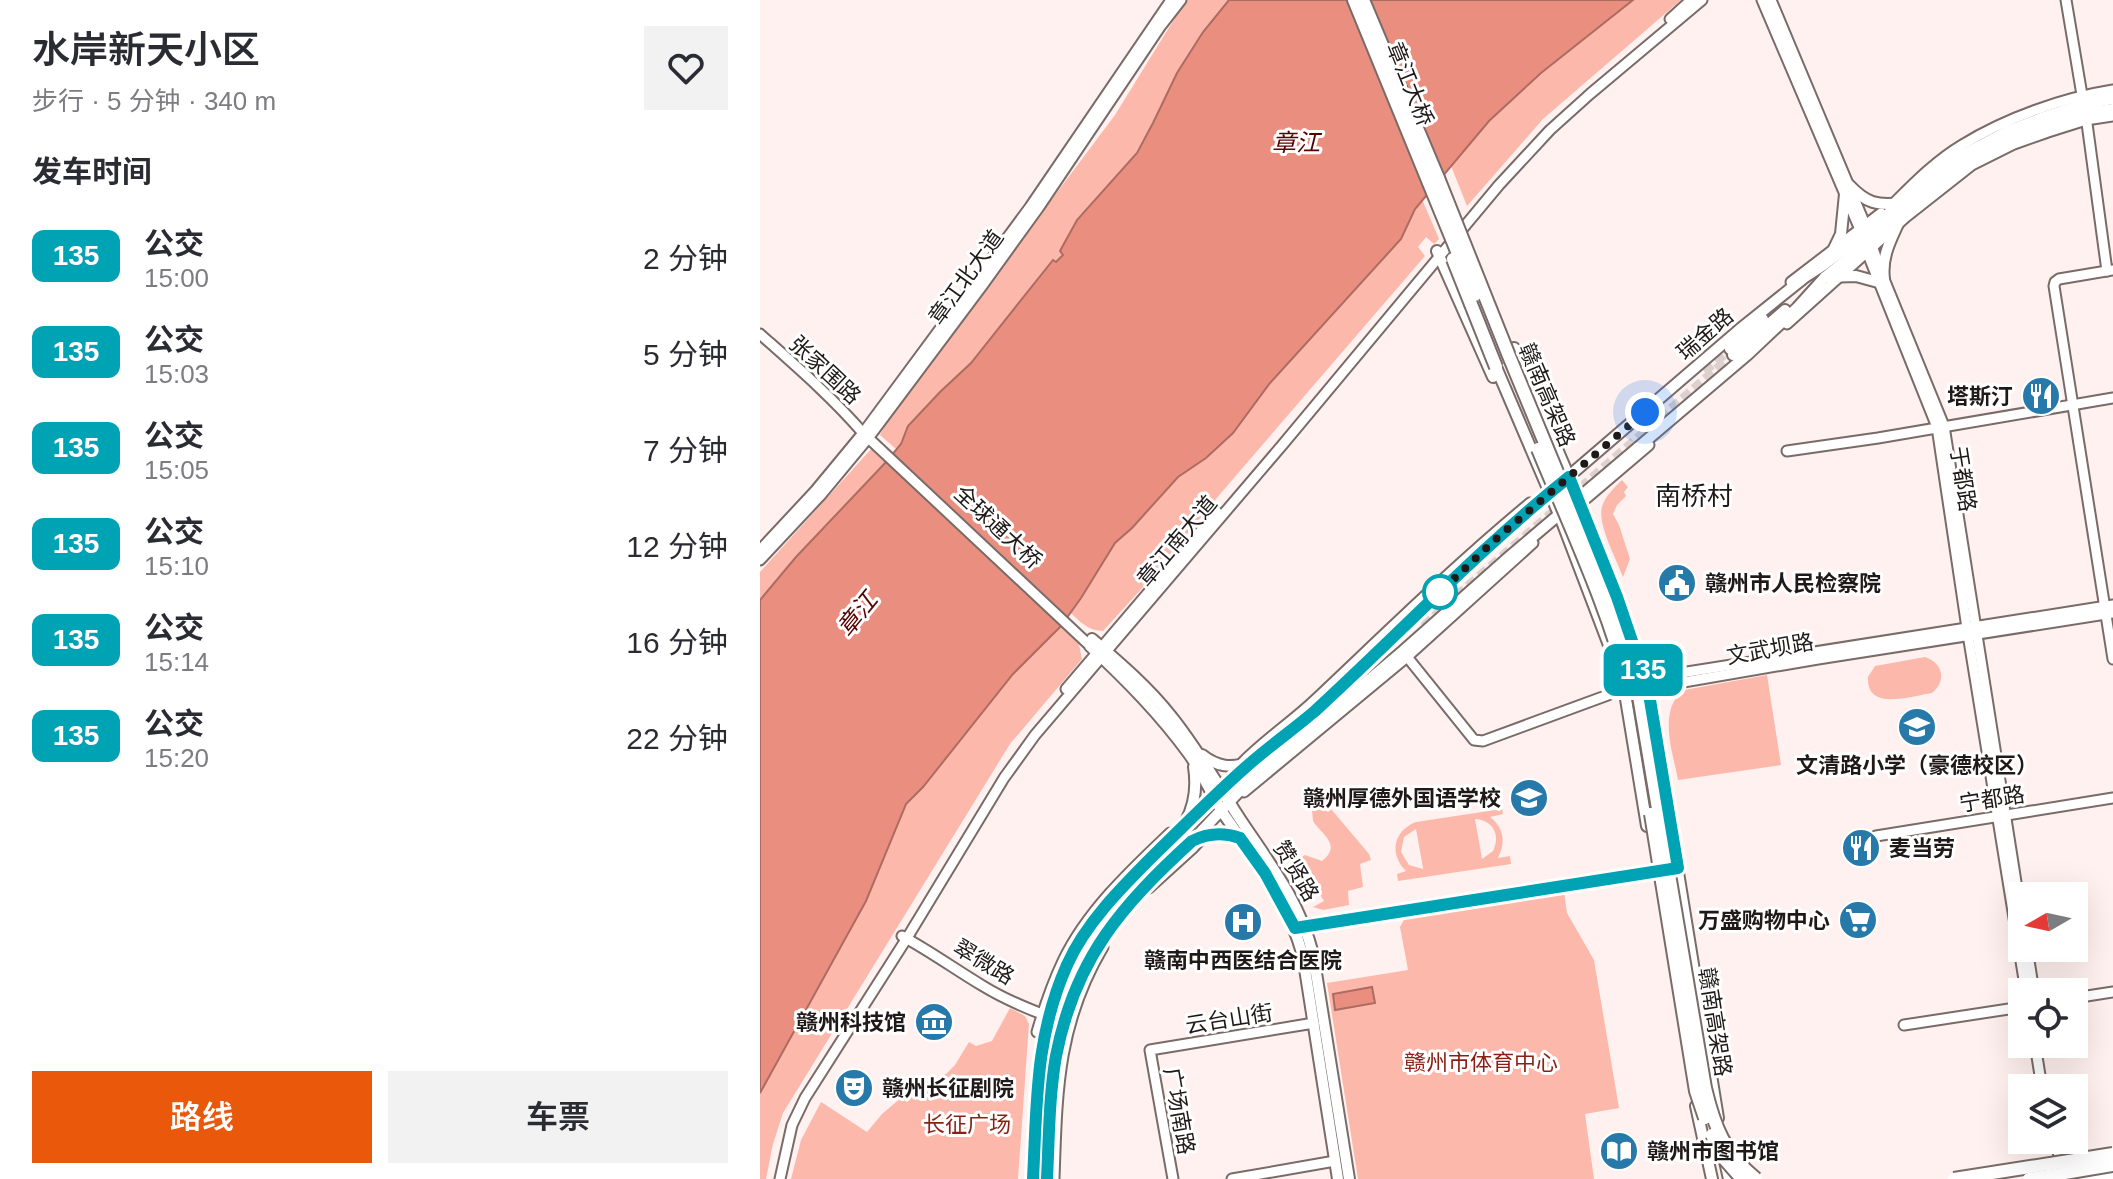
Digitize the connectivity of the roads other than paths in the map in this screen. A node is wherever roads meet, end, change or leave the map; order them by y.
1 (1171, 0) edge
2 (1181, 0) edge
3 (1354, 0) edge
4 (1363, 0) edge
5 (1691, 0) edge
6 (1702, 0) edge
7 (1762, 0) edge
8 (1771, 0) edge
9 (2066, 0) edge
10 (2113, 90) edge
11 (2113, 99) edge
12 (2084, 108) junction
13 (2113, 109) edge
14 (2113, 116) edge
15 (1434, 180) junction
16 (1847, 190) junction
17 (1900, 206) junction
18 (1897, 226) junction
19 (1460, 227) junction
20 (1866, 238) junction
21 (1835, 249) junction
22 (1438, 254) junction
23 (2110, 271) edge
24 (1823, 272) junction
25 (1839, 276) junction
26 (1881, 280) junction
27 (760, 334) edge
28 (1514, 348) joint
29 (1731, 352) tunnel mouth
30 (1496, 367) joint
31 (2113, 398) edge
32 (2073, 404) junction
33 (1543, 418) junction
34 (1940, 426) junction
35 (871, 436) junction
36 (1787, 451) dead end
37 (1534, 456) junction
38 (1568, 475) junction
39 (1549, 491) junction
40 (1580, 502) junction
41 (1560, 517) junction
42 (760, 550) edge
43 (760, 560) edge
44 (2109, 609) edge
45 (1421, 623) tunnel mouth
46 (1973, 631) junction
47 (1089, 641) joint
48 (1102, 652) junction
49 (1405, 654) junction
50 (2113, 659) edge
51 (1647, 684) junction
52 (1624, 690) junction
53 (1316, 716) junction
54 (1195, 755) junction
55 (1255, 759) junction
56 (1240, 766) junction
57 (1251, 779) junction
58 (1216, 791) junction
59 (1243, 793) junction
60 (2113, 798) edge
61 (1226, 808) junction
62 (1190, 812) junction
63 (2002, 815) junction
64 (1182, 829) junction
65 (1243, 833) junction
66 (1204, 836) junction
67 (1876, 836) dead end
68 (1192, 841) junction
69 (1678, 868) junction
70 (1654, 871) junction
71 (2015, 882) edge
72 (1300, 927) junction
73 (905, 937) junction
74 (2024, 978) edge
75 (2113, 992) edge
76 (2088, 996) edge
77 (2008, 1009) edge
78 (1045, 1015) junction
79 (1064, 1022) junction
80 (1314, 1023) junction
81 (1904, 1025) dead end
82 (1037, 1032) dead end
83 (1150, 1050) joint
84 (2113, 1156) edge
85 (1335, 1161) junction
86 (2113, 1165) edge
87 (1725, 1166) junction
88 (2057, 1171) edge
89 (2113, 1176) edge
90 (778, 1179) edge
91 (1034, 1179) edge
92 (1047, 1179) edge
93 (1054, 1179) edge
94 (1173, 1179) edge
95 (1232, 1179) edge
96 (1338, 1179) edge
97 (1349, 1179) edge
98 (1710, 1179) edge
99 (1729, 1179) edge
100 (1735, 1179) edge
101 (1742, 1179) edge
102 (1756, 1179) edge
103 (1954, 1179) edge
104 (1980, 1179) edge
105 (2029, 1179) edge
106 (2063, 1179) edge
107 (2083, 1179) edge
108 (2106, 1179) edge

1 - 35 main road, 章江北大道
2 - 35 main road, 章江北大道
3 - 15 highway, 章江大桥
4 - 15 highway, 章江大桥
5 - 19 main road, 章江南大道
6 - 19 main road, 章江南大道
7 - 16 main road, 于都路
8 - 16 main road, 于都路
9 - 12 main road
10 - 12 main road
11 - 12 main road, 瑞金路
12 - 13 main road, 瑞金路
12 - 14 main road
12 - 17 main road, 瑞金路
12 - 18 main road
12 - 23 main road
15 - 28 highway, bridge
15 - 30 highway, bridge
15 - 101 highway, 赣南高架路, bridge
15 - 102 highway, 赣南高架路, bridge
16 - 17 main road
16 - 20 main road, 于都路
16 - 21 main road
17 - 18 main road
17 - 20 main road, 瑞金路
18 - 20 main road
18 - 26 main road
19 - 22 main road, 章江南大道
19 - 33 main road
20 - 21 main road
20 - 24 main road, 瑞金路
20 - 25 main road
20 - 26 main road, 于都路
21 - 24 main road
21 - 38 main road
22 - 37 main road
22 - 48 main road, 章江南大道
23 - 32 main road
24 - 25 main road
24 - 29 main road
24 - 38 main road, 瑞金路
24 - 40 main road, 瑞金路
25 - 26 main road
25 - 40 main road
26 - 34 main road, 于都路
27 - 35 main road, 张家围路
28 - 33 main road
30 - 37 main road
31 - 32 main road
32 - 34 main road
32 - 44 main road
33 - 38 main road
34 - 36 main road
34 - 46 main road, 于都路
35 - 42 main road, 章江北大道
35 - 43 main road, 章江北大道
35 - 47 main road, 全球通大桥
37 - 39 main road
38 - 39 main road, 瑞金路
38 - 40 main road
39 - 41 main road
39 - 53 main road, 瑞金路
39 - 56 main road
40 - 41 main road, 瑞金路
40 - 51 main road
41 - 49 main road, 瑞金路
41 - 52 main road
44 - 46 main road, 文武坝路
44 - 50 main road
45 - 53 main road
46 - 51 main road, 文武坝路
46 - 63 main road, 于都路
47 - 48 main road, 赞贤路
48 - 54 main road, 赞贤路
48 - 73 main road, 章江南大道
49 - 52 main road, 文武坝路
49 - 53 main road, 瑞金路
49 - 59 main road
51 - 52 main road, 文武坝路
51 - 69 main road
52 - 70 main road
53 - 55 main road, 瑞金路
53 - 57 main road, 瑞金路
54 - 56 main road
54 - 58 main road, 赞贤路
54 - 62 main road
55 - 56 main road
55 - 58 main road, 瑞金路
56 - 58 main road
57 - 59 main road
57 - 61 main road, 瑞金路
58 - 61 main road, 赞贤路
58 - 62 main road
58 - 64 main road, 瑞金路
59 - 61 main road
59 - 65 main road
60 - 63 main road, 宁都路
61 - 65 main road, 赞贤路
61 - 66 main road
61 - 68 main road, 瑞金路
62 - 64 main road
62 - 78 main road
63 - 67 main road, 宁都路
63 - 71 main road, 于都路
63 - 74 main road, 于都路
64 - 78 main road, 瑞金路
65 - 66 main road
65 - 72 main road, 赞贤路
66 - 68 main road
66 - 93 main road
68 - 79 main road, 瑞金路
69 - 70 main road
69 - 87 main road
70 - 72 main road
70 - 98 main road
72 - 80 main road, 赞贤路
72 - 97 main road, 赞贤路
73 - 78 main road, 翠微路
73 - 90 main road, 章江南大道
75 - 76 main road
77 - 81 main road
78 - 79 main road, 翠微路
78 - 82 main road
78 - 91 main road
79 - 92 main road
80 - 83 main road, 云台山街
80 - 85 main road, 赞贤路
83 - 94 main road, 广场南路
84 - 88 main road
84 - 103 highway, bridge
85 - 95 main road
85 - 96 main road, 赞贤路
86 - 105 highway, bridge
87 - 99 main road
87 - 100 main road
88 - 104 main road
88 - 106 main road
89 - 107 highway
89 - 108 highway

